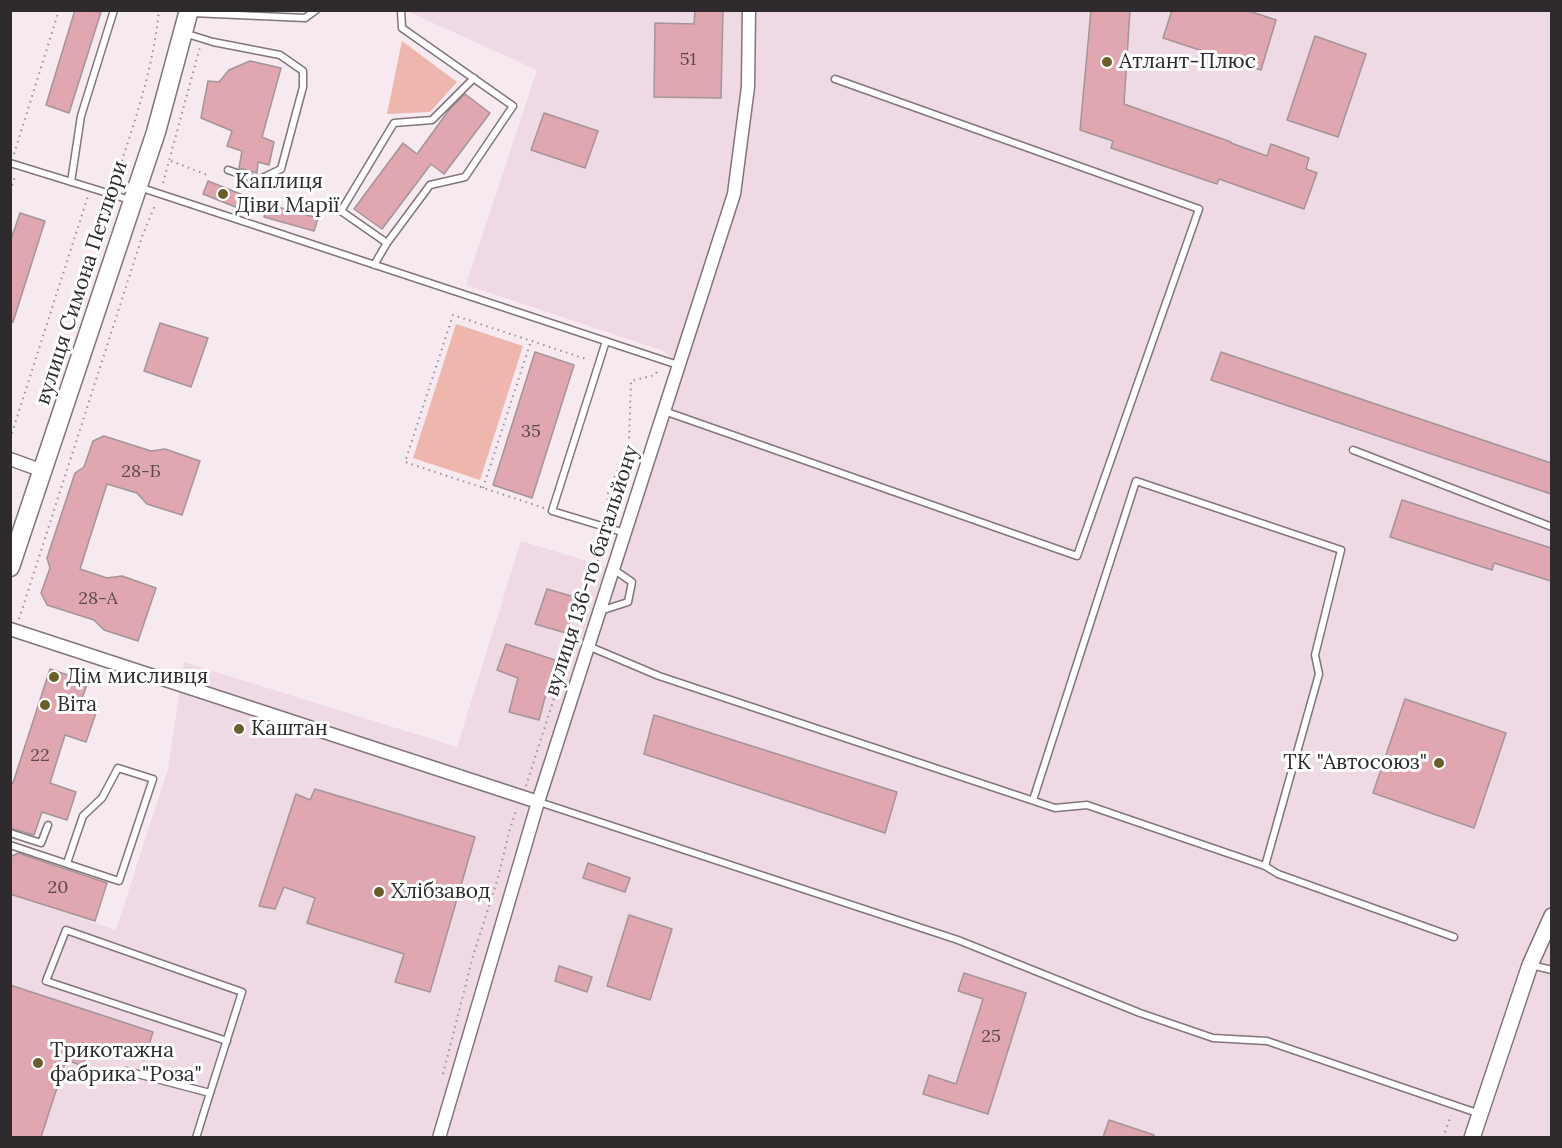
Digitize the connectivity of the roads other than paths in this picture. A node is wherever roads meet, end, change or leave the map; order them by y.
1 (114, 10) edge
2 (316, 10) edge
3 (401, 10) edge
4 (749, 10) edge
5 (188, 12) edge
6 (183, 33) junction
7 (474, 78) junction
8 (835, 79) dead end
9 (11, 163) edge
10 (228, 170) dead end
11 (71, 182) junction
12 (136, 194) junction
13 (387, 243) junction
14 (374, 265) junction
15 (606, 342) junction
16 (678, 365) junction
17 (664, 411) junction
18 (1353, 450) dead end
19 (10, 459) edge
20 (43, 471) junction
21 (1551, 527) edge
22 (625, 533) junction
23 (10, 567) edge
24 (614, 569) junction
25 (600, 611) junction
26 (13, 629) edge
27 (588, 646) junction
28 (1033, 800) junction
29 (538, 802) junction
30 (48, 825) dead end
31 (10, 833) edge
32 (10, 845) edge
33 (67, 863) junction
34 (1265, 866) junction
35 (1551, 916) edge
36 (1454, 937) dead end
37 (1530, 965) junction
38 (1551, 970) edge
39 (227, 1041) junction
40 (126, 1071) dead end
41 (210, 1093) junction
42 (1480, 1114) junction
43 (196, 1137) edge
44 (439, 1137) edge
45 (1472, 1137) edge

1 - 11 lane
2 - 5 lane
3 - 7 lane
4 - 16 street, вулиця 136-го батальйону
5 - 6 main road, вулиця Симона Петлюри
6 - 10 lane
6 - 12 main road, вулиця Симона Петлюри
7 - 13 lane
7 - 13 lane
8 - 17 lane
9 - 11 lane
11 - 12 lane
12 - 14 lane
12 - 20 main road, вулиця Симона Петлюри
13 - 14 lane
14 - 15 lane
15 - 16 lane
15 - 22 lane
16 - 17 street, вулиця 136-го батальйону
17 - 22 street, вулиця 136-го батальйону
18 - 21 lane
19 - 20 street
20 - 23 main road, вулиця Симона Петлюри
22 - 24 street, вулиця 136-го батальйону
24 - 25 street, вулиця 136-го батальйону
24 - 25 lane
25 - 27 street, вулиця 136-го батальйону
26 - 29 street
27 - 28 lane
27 - 29 street, вулиця 136-го батальйону
28 - 34 lane
28 - 34 lane
29 - 42 lane
29 - 44 street, вулиця 136-го батальйону
30 - 31 lane
32 - 33 lane
33 - 33 lane
34 - 36 lane
35 - 37 street
37 - 38 lane
37 - 42 street
39 - 39 lane
39 - 41 lane
40 - 41 lane
41 - 43 lane
42 - 45 street

